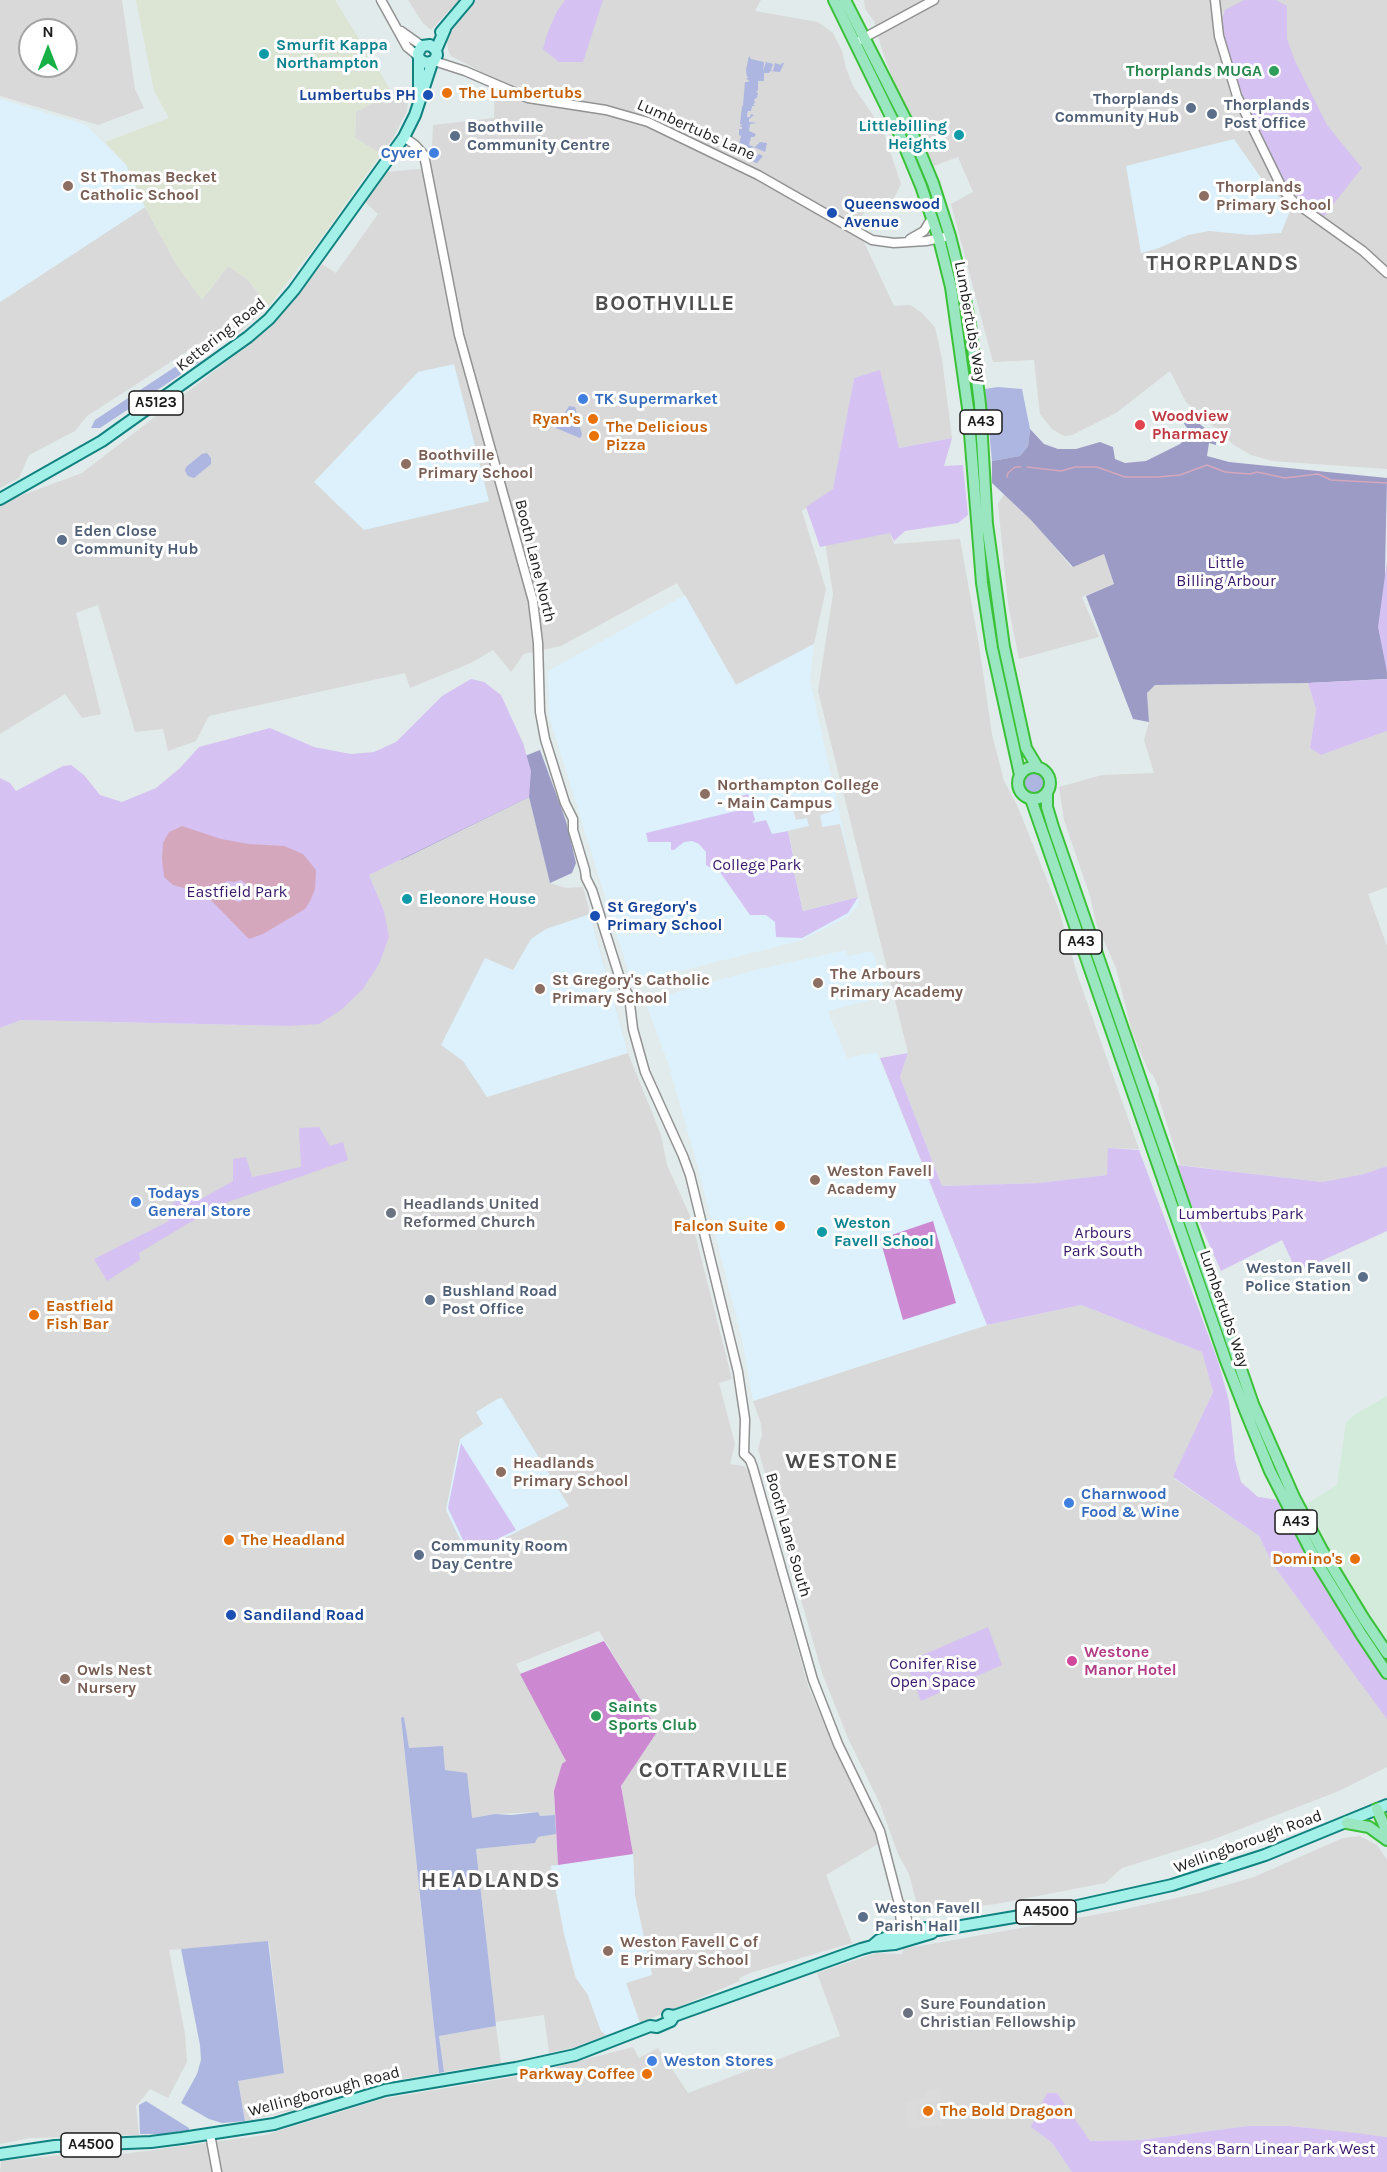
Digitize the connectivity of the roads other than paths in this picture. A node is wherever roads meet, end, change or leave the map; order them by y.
1 (381, 0) edge
2 (468, 0) edge
3 (834, 0) edge
4 (846, 0) edge
5 (934, 0) edge
6 (1215, 0) edge
7 (399, 29) junction
8 (859, 40) junction
9 (407, 47) junction
10 (427, 54) junction
11 (419, 73) junction
12 (419, 102) junction
13 (404, 137) junction
14 (932, 218) junction
15 (950, 236) junction
16 (939, 239) junction
17 (901, 243) junction
18 (1387, 273) edge
19 (0, 499) edge
20 (1038, 768) junction
21 (1020, 775) junction
22 (1047, 792) junction
23 (1030, 799) junction
24 (630, 996) joint
25 (1387, 1653) edge
26 (1387, 1672) edge
27 (1384, 1808) edge
28 (1347, 1823) junction
29 (1387, 1832) edge
30 (1387, 1840) edge
31 (906, 1934) junction
32 (872, 1946) junction
33 (210, 2134) junction
34 (0, 2154) edge
35 (217, 2172) edge

1 - 7 street
2 - 10 main road, A5123
3 - 8 highway, Lumbertubs Way / A43
4 - 8 highway, Lumbertubs Way / A43
5 - 8 street
6 - 18 street
7 - 9 street
7 - 10 street
8 - 14 highway, Lumbertubs Way / A43
8 - 15 highway, Lumbertubs Way / A43
9 - 10 street
9 - 11 street
10 - 11 main road, Kettering Road / A5123
10 - 12 main road, Kettering Road / A5123
10 - 17 street, Lumbertubs Lane
11 - 12 main road, Kettering Road / A5123
12 - 13 main road, Kettering Road / A5123
13 - 19 main road, Kettering Road / A5123
13 - 24 street, Booth Lane North
14 - 16 highway, Lumbertubs Way / A43
14 - 17 street
15 - 16 street, Lumbertubs Lane
15 - 20 highway, Lumbertubs Way / A43
16 - 17 street, Lumbertubs Lane
16 - 21 highway, Lumbertubs Way / A43
20 - 21 highway
20 - 22 highway, A43
21 - 23 highway, A43
22 - 23 highway
22 - 25 highway, Lumbertubs Way / A43
23 - 26 highway, Lumbertubs Way / A43
24 - 31 street, Booth Lane South
27 - 28 main road, Wellingborough Road / A4500
27 - 29 highway
28 - 30 highway
28 - 31 main road, Wellingborough Road / A4500
31 - 32 main road, Wellingborough Road / A4500
31 - 32 main road, Wellingborough Road / A4500
32 - 33 main road, Wellingborough Road / A4500
33 - 34 main road, Wellingborough Road / A4500
33 - 35 street

